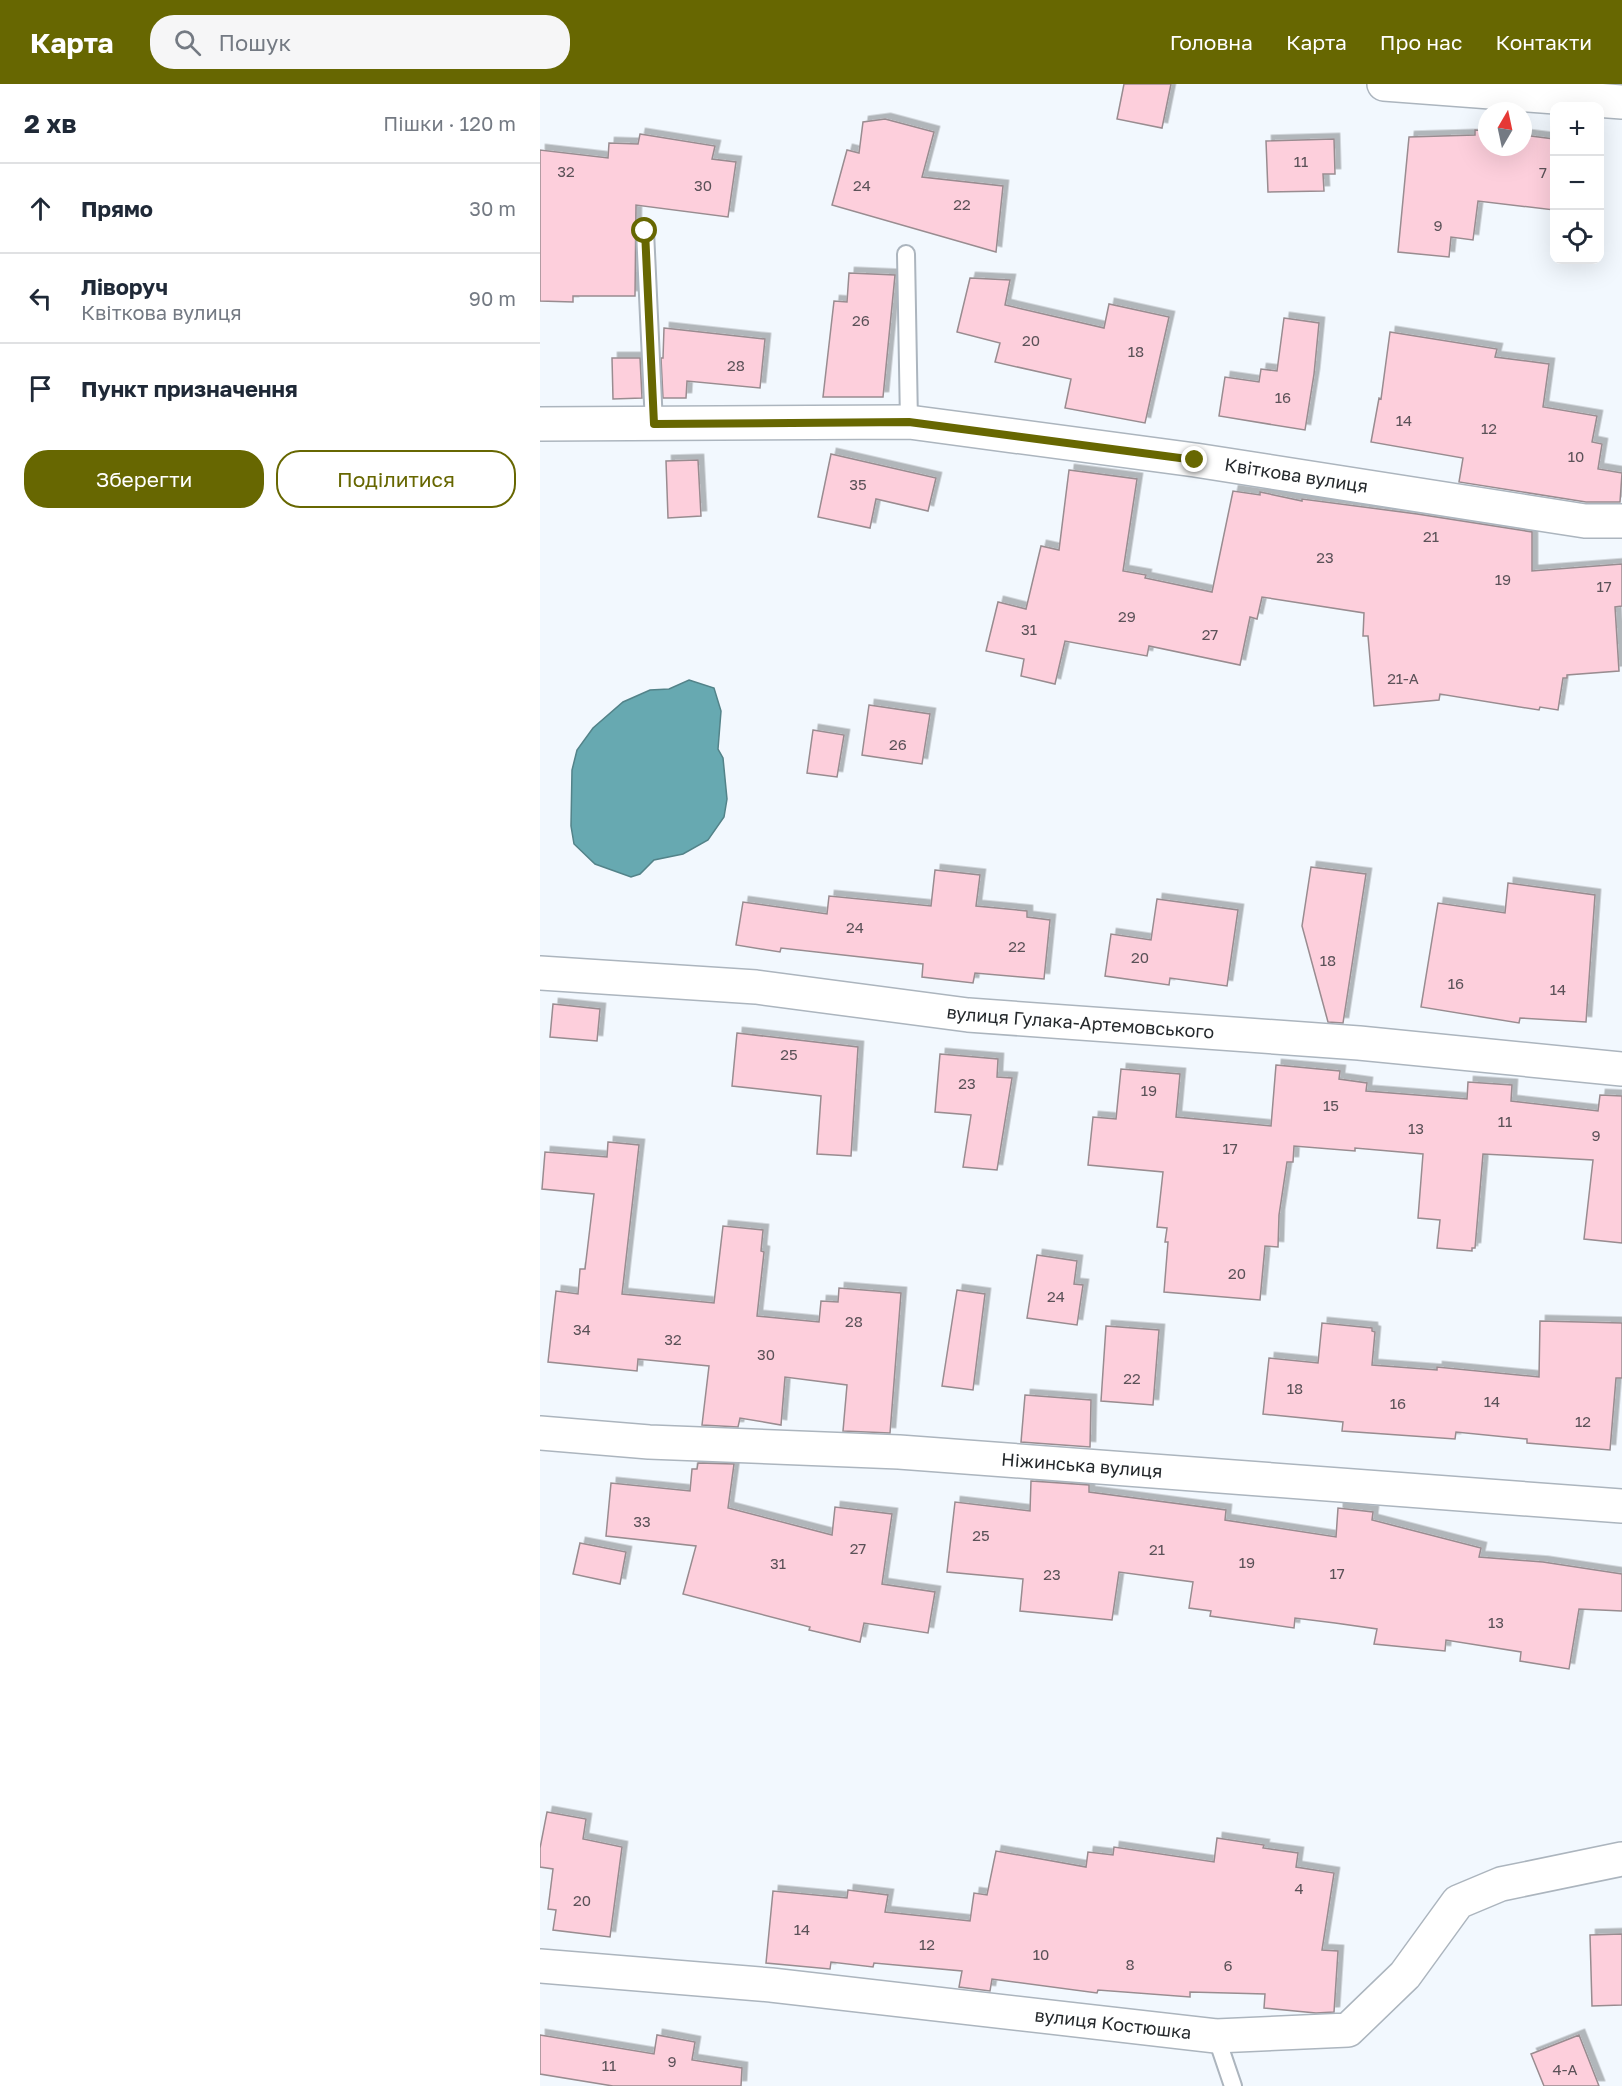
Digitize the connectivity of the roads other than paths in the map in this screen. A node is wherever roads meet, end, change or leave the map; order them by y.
1 (1384, 84) edge
2 (1622, 102) edge
3 (645, 231) dead end
4 (906, 254) dead end
5 (909, 422) junction
6 (540, 424) edge
7 (654, 424) junction
8 (1622, 521) edge
9 (540, 973) edge
10 (1622, 1069) edge
11 (540, 1433) edge
12 (1622, 1506) edge
13 (1622, 1859) edge
14 (540, 1966) edge
15 (1216, 2036) junction
16 (1233, 2086) edge

1 - 2 street
3 - 7 lane
4 - 5 lane
5 - 7 street, Квіткова вулиця
5 - 8 street, Квіткова вулиця
6 - 7 street, Квіткова вулиця
9 - 10 street, вулиця Гулака-Артемовського
11 - 12 street, Ніжинська вулиця
13 - 15 street, вулиця Костюшка
14 - 15 street, вулиця Костюшка
15 - 16 lane

